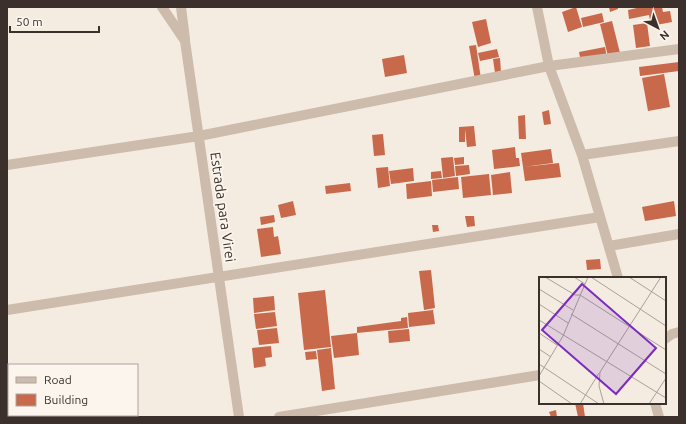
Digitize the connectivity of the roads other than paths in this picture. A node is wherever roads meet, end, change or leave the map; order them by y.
1 (162, 7) edge
2 (181, 7) edge
3 (537, 7) edge
4 (185, 41) junction
5 (679, 49) edge
6 (549, 66) junction
7 (199, 136) junction
8 (679, 141) edge
9 (582, 155) junction
10 (7, 165) edge
11 (600, 216) junction
12 (679, 234) edge
13 (609, 246) junction
14 (219, 276) junction
15 (618, 277) edge
16 (7, 310) edge
17 (679, 332) edge
18 (666, 338) edge
19 (539, 375) edge
20 (655, 404) edge
21 (239, 417) edge
22 (279, 417) edge
23 (659, 417) edge

1 - 4 street, Estrada para Virei
2 - 4 street
3 - 6 street
4 - 7 street, Estrada para Virei
5 - 6 street
6 - 7 street
6 - 9 street
7 - 10 street
7 - 14 street, Estrada para Virei
8 - 9 street
9 - 11 street
11 - 13 street
11 - 14 street
12 - 13 street
13 - 15 street
14 - 16 street
14 - 21 street, Estrada para Virei
17 - 18 street
19 - 22 street
20 - 23 street

